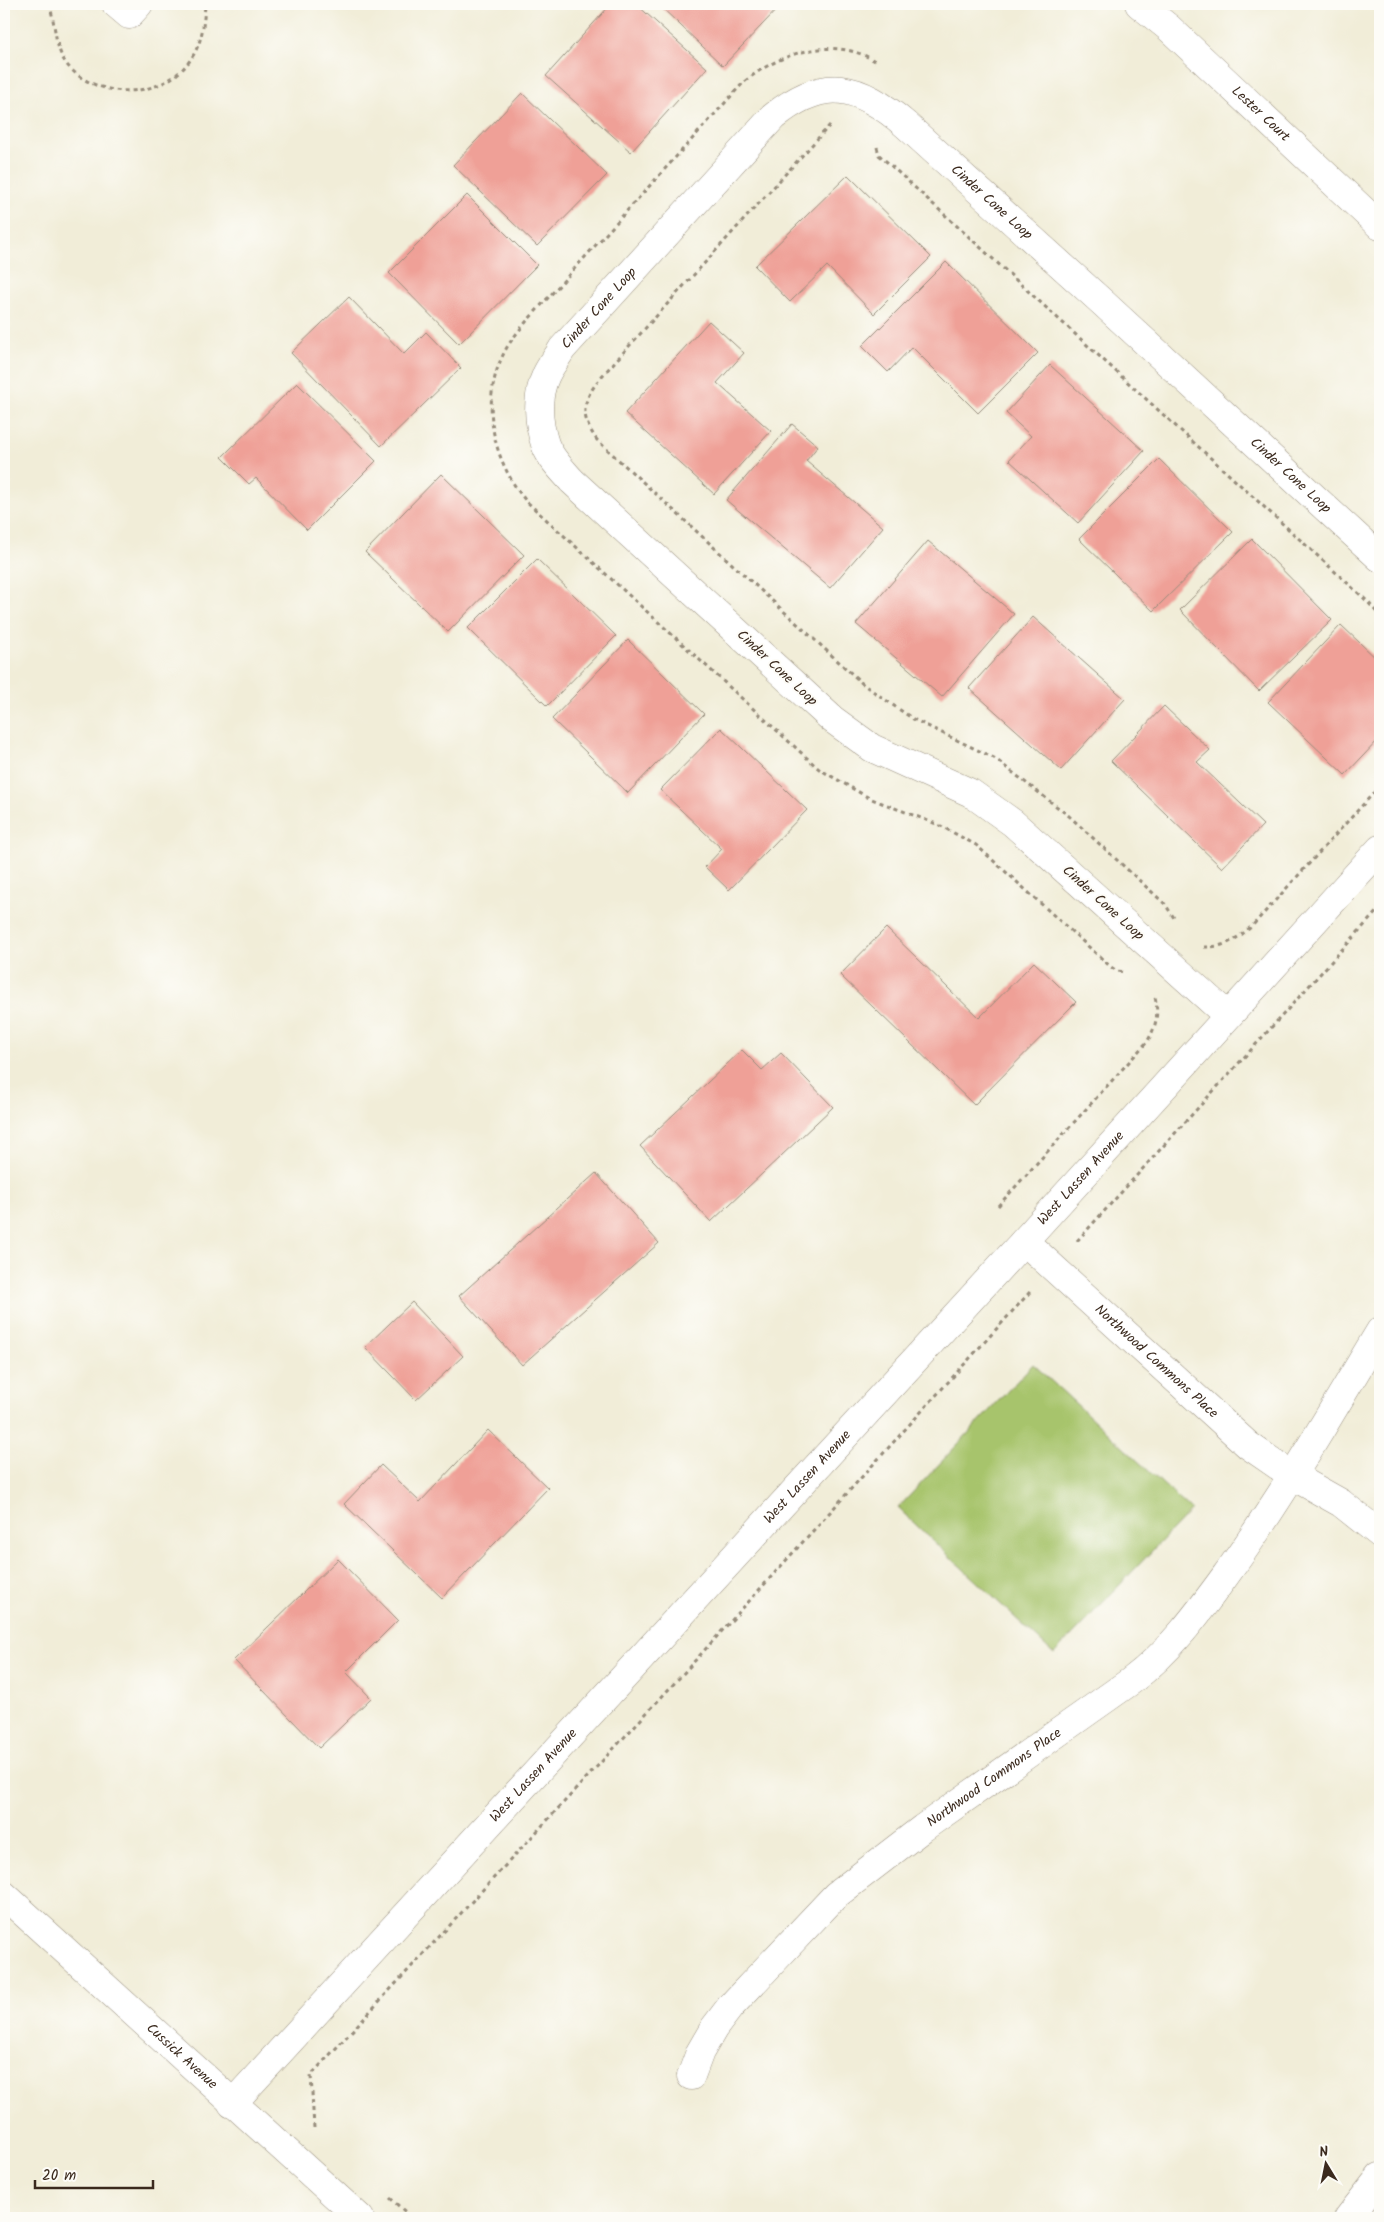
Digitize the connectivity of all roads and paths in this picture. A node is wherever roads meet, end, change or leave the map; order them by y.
1 (49, 4) edge
2 (116, 4) edge
3 (139, 4) edge
4 (205, 4) edge
5 (1139, 4) edge
6 (866, 97) junction
7 (832, 123) dead end
8 (877, 146) dead end
9 (1380, 226) edge
10 (1380, 558) edge
11 (1380, 616) edge
12 (1380, 786) edge
13 (1380, 848) edge
14 (1380, 908) edge
15 (1178, 928) dead end
16 (1196, 945) dead end
17 (1129, 972) dead end
18 (1153, 993) dead end
19 (1227, 1015) junction
20 (998, 1206) dead end
21 (1024, 1241) junction
22 (1053, 1267) junction
23 (1380, 1331) edge
24 (1293, 1476) junction
25 (1380, 1534) edge
26 (4, 1895) edge
27 (691, 2076) dead end
28 (232, 2104) junction
29 (321, 2134) dead end
30 (1380, 2177) edge
31 (384, 2192) dead end
32 (360, 2218) edge
33 (412, 2218) edge
34 (1348, 2218) edge

1 - 4 path
2 - 3 street
5 - 9 street, Lester Court
6 - 10 street, Cinder Cone Loop
6 - 17 path
6 - 19 street, Cinder Cone Loop
7 - 15 path
8 - 11 path
12 - 16 path
13 - 19 street, West Lassen Avenue
14 - 22 path
18 - 20 path
19 - 21 street, West Lassen Avenue
21 - 22 street, Northwood Commons Place
21 - 28 street, West Lassen Avenue
22 - 24 street, Northwood Commons Place
22 - 29 path
23 - 24 street, Northwood Commons Place
24 - 25 street, Northwood Commons Place
24 - 27 street, Northwood Commons Place
26 - 28 street, Cussick Avenue
28 - 32 street, Cussick Avenue
30 - 34 street
31 - 33 path

